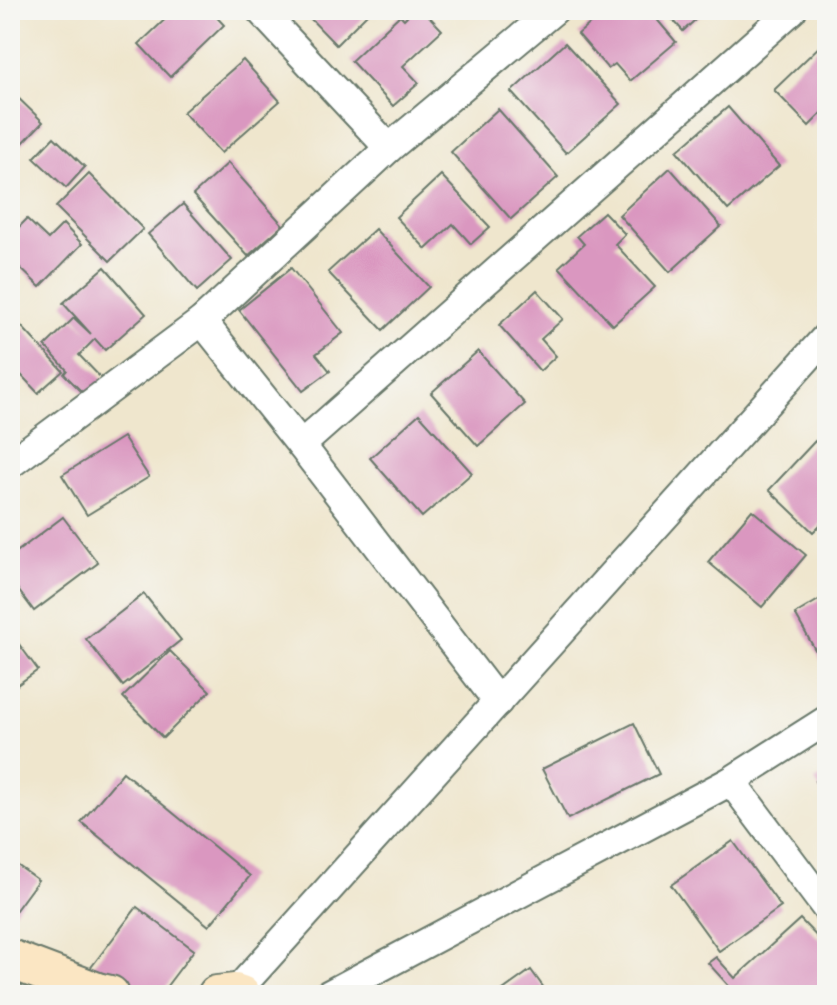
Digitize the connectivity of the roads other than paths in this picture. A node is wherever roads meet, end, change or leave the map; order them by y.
1 (260, 10) edge
2 (554, 10) edge
3 (792, 10) edge
4 (389, 148) junction
5 (202, 321) junction
6 (827, 336) edge
7 (301, 445) junction
8 (10, 464) edge
9 (498, 702) junction
10 (827, 720) edge
11 (731, 781) junction
12 (827, 909) edge
13 (10, 959) edge
14 (231, 994) edge
15 (110, 995) edge
16 (328, 995) edge

1 - 4 street
2 - 4 street
3 - 7 street
4 - 5 street
5 - 7 street
5 - 8 street
6 - 9 street
7 - 9 street
9 - 14 street
10 - 11 street
11 - 12 street
11 - 16 street
13 - 15 main road

